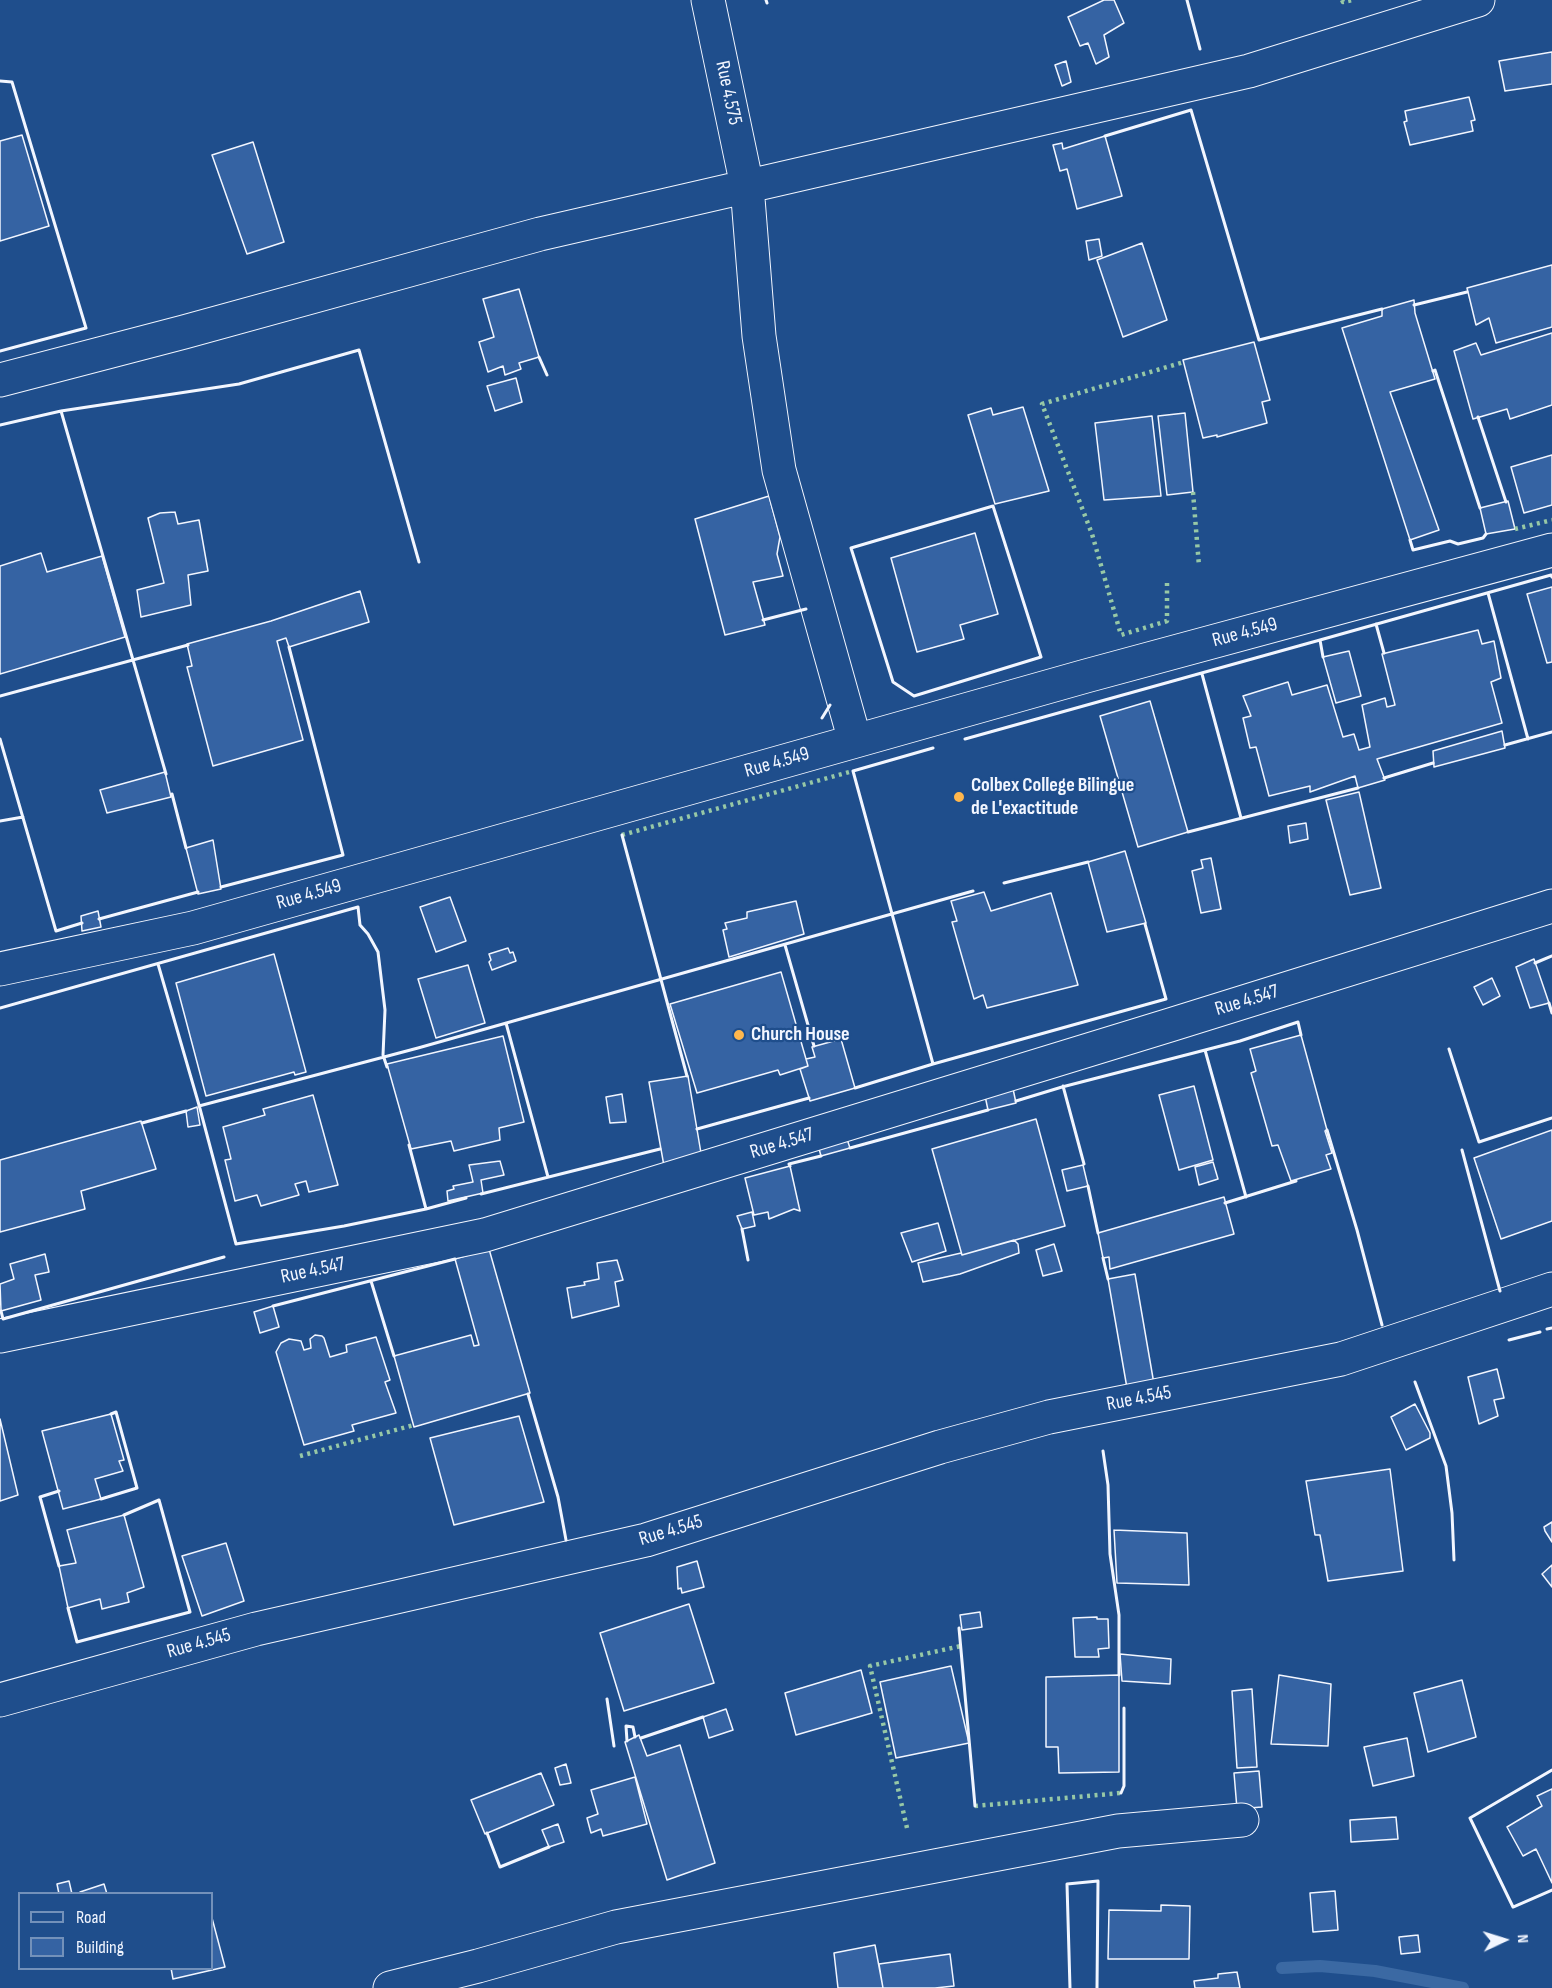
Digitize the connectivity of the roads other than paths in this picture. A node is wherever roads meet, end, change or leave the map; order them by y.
1 (708, 0) edge
2 (1478, 0) edge
3 (747, 186) junction
4 (0, 380) edge
5 (1552, 550) edge
6 (855, 741) junction
7 (1552, 906) edge
8 (0, 969) edge
9 (1552, 1289) edge
10 (0, 1336) edge
11 (0, 1700) edge
12 (1242, 1820) dead end
13 (390, 1988) edge

1 - 3 street, Rue 4.575
2 - 3 street
3 - 4 street
3 - 6 street, Rue 4.575
5 - 6 street, Rue 4.549
6 - 8 street, Rue 4.549
7 - 10 street, Rue 4.547
9 - 11 street, Rue 4.545
12 - 13 street

